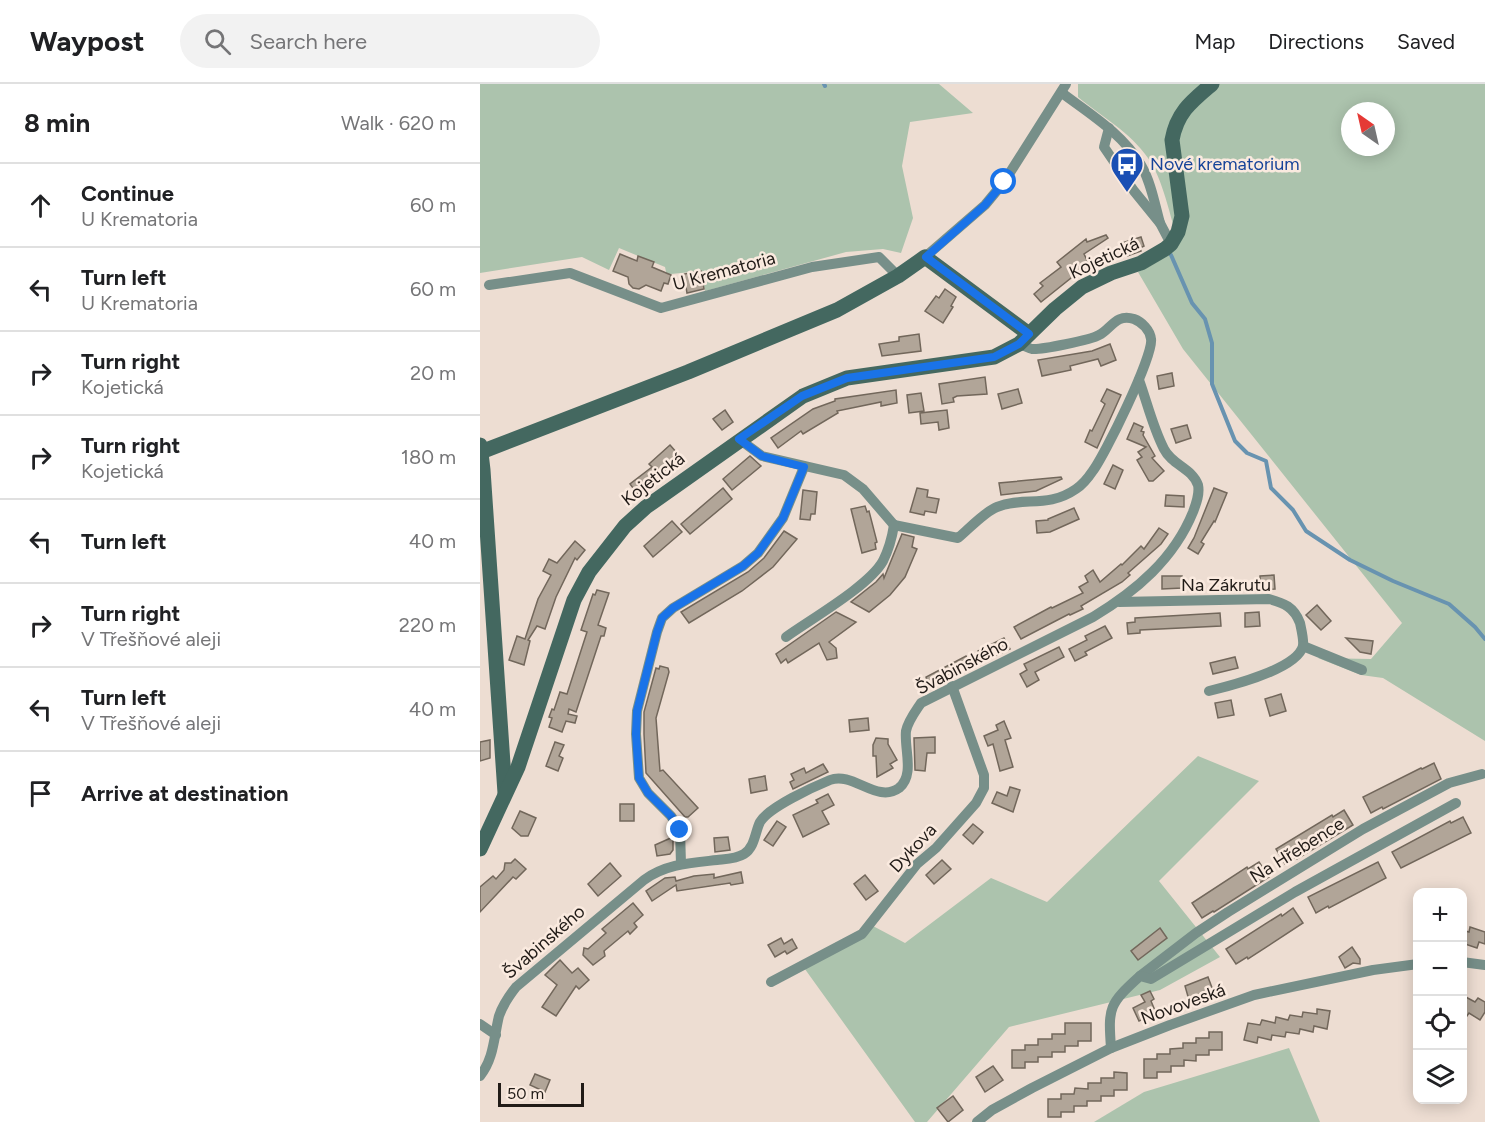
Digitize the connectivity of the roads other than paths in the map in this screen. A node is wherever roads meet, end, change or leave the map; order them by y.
1 (1212, 84) edge
2 (1064, 88) edge
3 (1108, 128) junction
4 (1160, 223) junction
5 (1171, 244) junction
6 (926, 257) junction
7 (898, 276) junction
8 (489, 285) dead end
9 (1024, 339) junction
10 (1139, 380) junction
11 (739, 439) junction
12 (480, 449) edge
13 (804, 467) junction
14 (894, 525) junction
15 (1119, 602) junction
16 (786, 637) dead end
17 (1303, 646) junction
18 (1362, 670) dead end
19 (952, 686) junction
20 (1209, 691) dead end
21 (1482, 774) dead end
22 (505, 796) junction
23 (1456, 803) dead end
24 (480, 849) edge
25 (681, 864) junction
26 (1467, 963) edge
27 (1413, 965) edge
28 (1485, 965) edge
29 (1140, 976) junction
30 (771, 982) dead end
31 (480, 1024) edge
32 (496, 1035) junction
33 (1111, 1048) junction
34 (480, 1076) edge
35 (977, 1122) edge

1 - 5 street
2 - 3 street, Kojetická
2 - 6 street
3 - 4 street, Kojetická
3 - 4 street, Kojetická
4 - 5 street, Kojetická
5 - 9 street, Kojetická
6 - 7 street
6 - 9 street
7 - 8 street, U Krematoria
7 - 12 street
9 - 10 street
9 - 11 street, Kojetická
10 - 14 street
10 - 15 street, Švabinského
11 - 13 street
11 - 22 street, Kojetická
12 - 22 street
13 - 14 street
13 - 25 street
14 - 16 street
15 - 17 street, Na Zákrutu
15 - 19 street, Švabinského
17 - 18 street
17 - 20 street
19 - 25 street, Švabinského
19 - 30 street, Dykova
21 - 29 street, Na Hřebence
22 - 24 street, Kojetická
23 - 29 street, Na Hřebence
25 - 32 street, Švabinského
26 - 28 street
27 - 33 street, Novoveská
29 - 33 street, Na Hřebence
31 - 32 street
32 - 34 street, Švabinského
33 - 35 street, Novoveská

